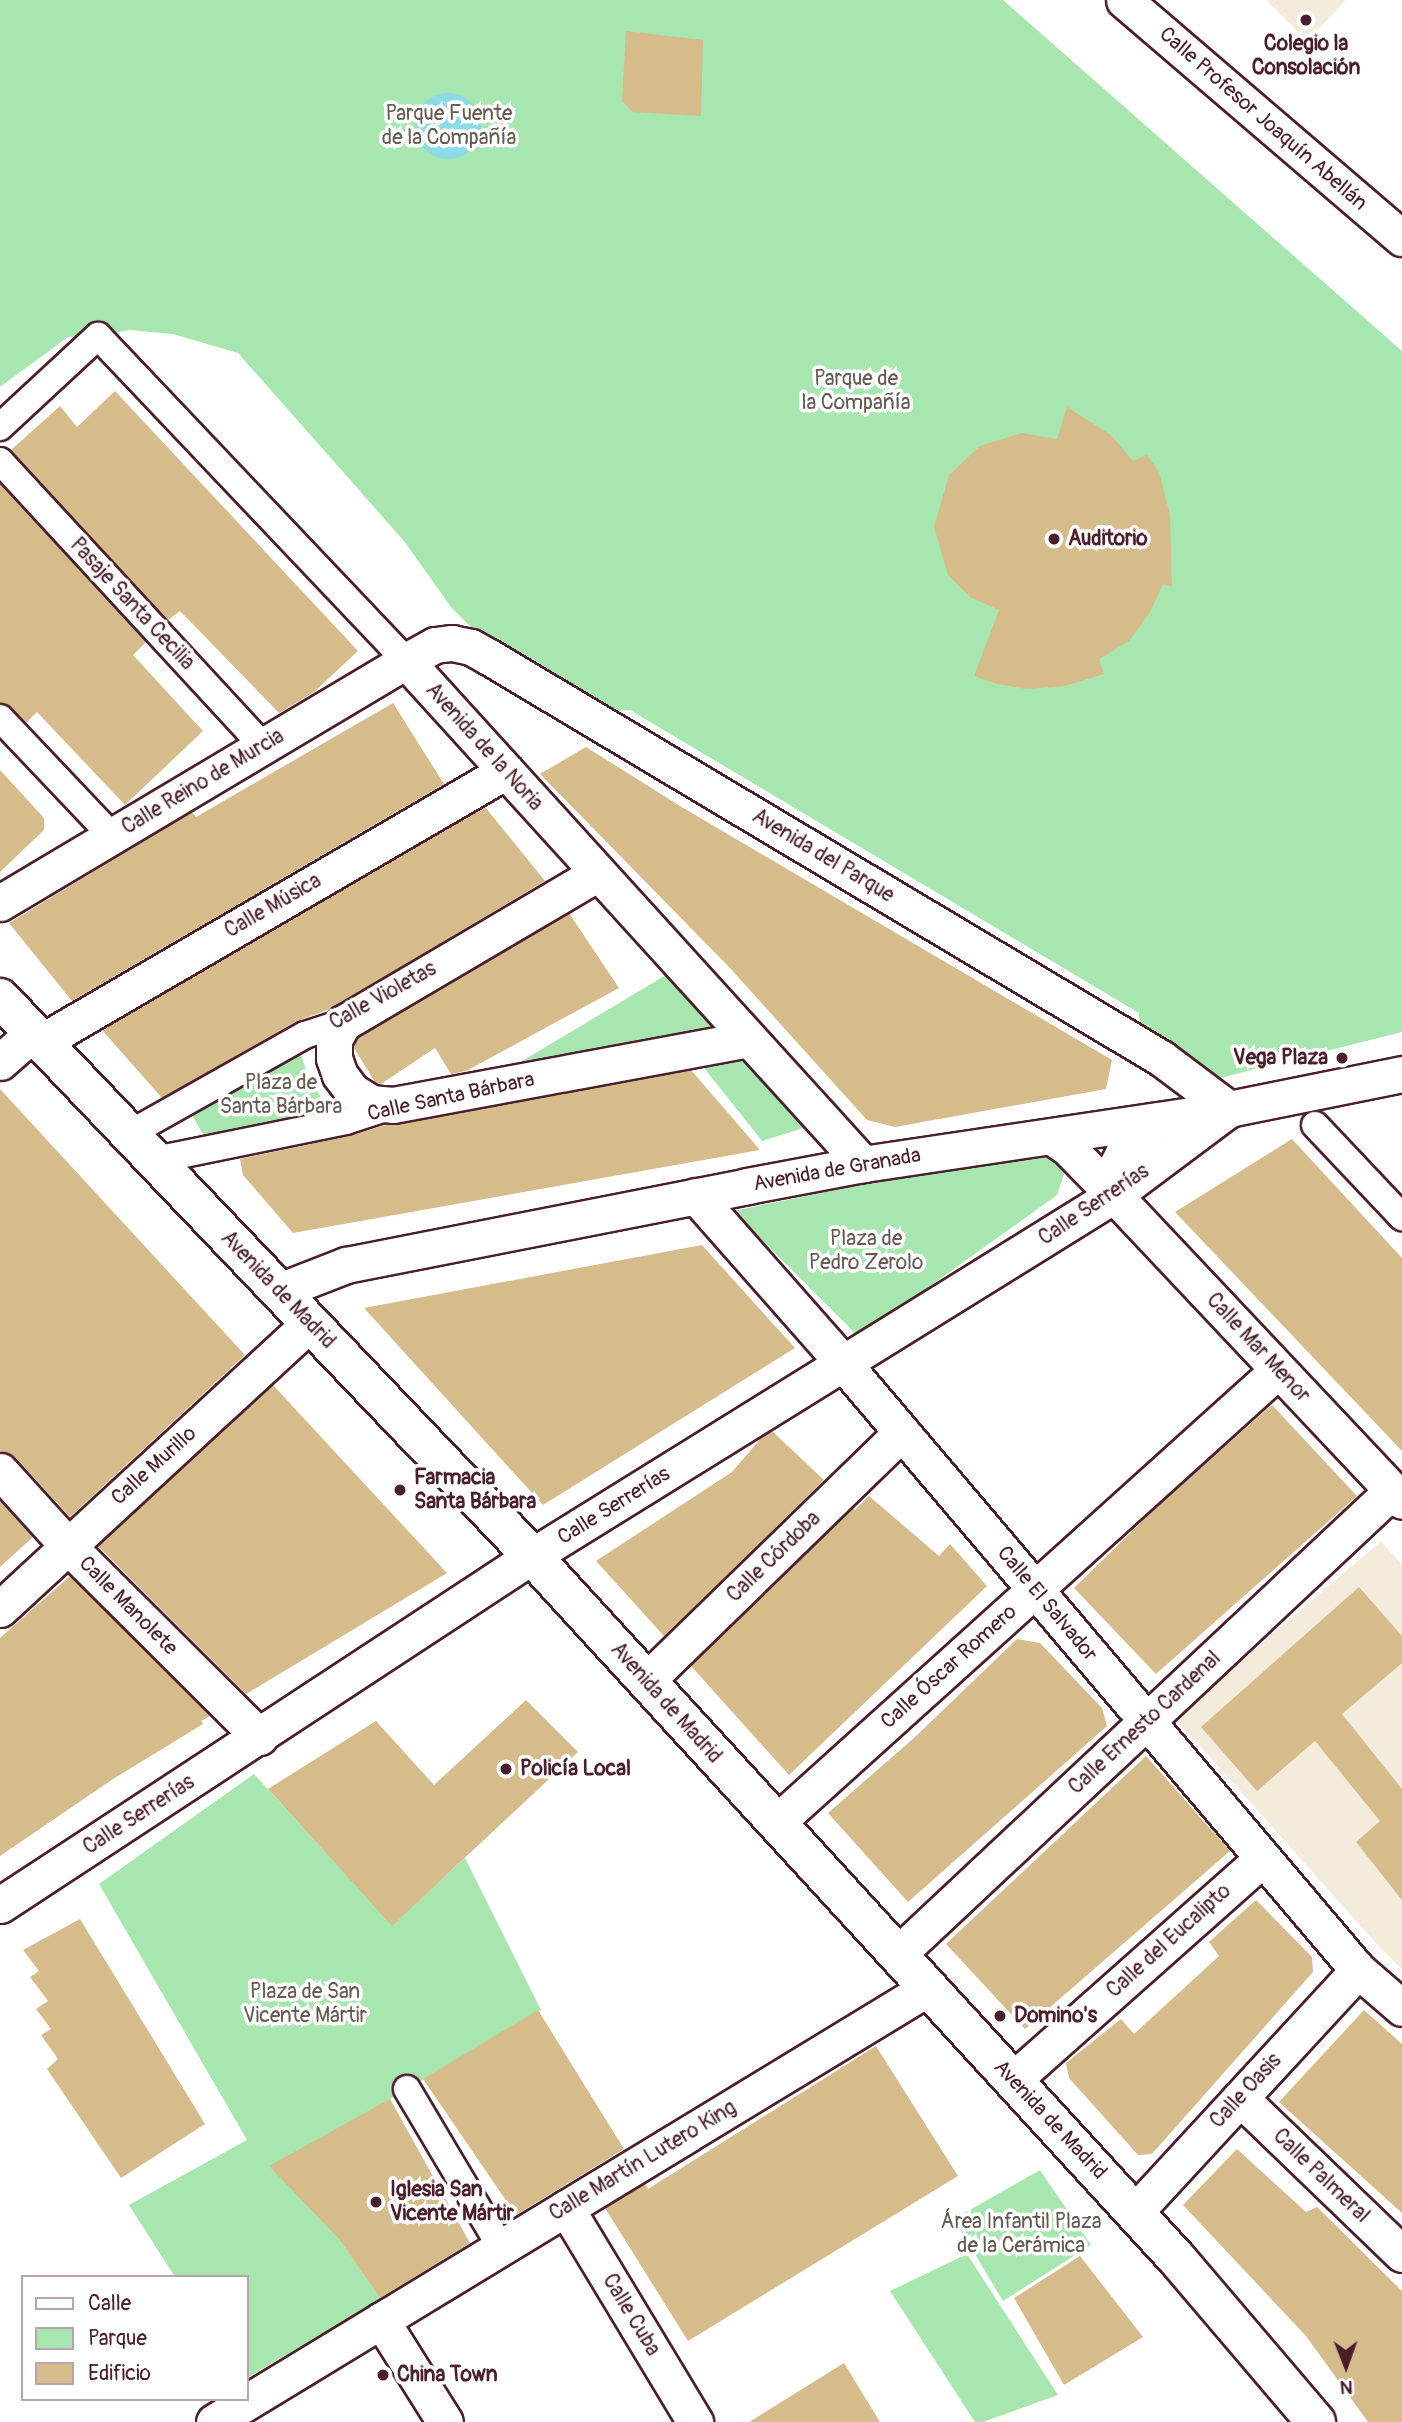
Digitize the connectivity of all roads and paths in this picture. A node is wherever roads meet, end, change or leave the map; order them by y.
1 (1124, 0) edge
2 (1402, 238) edge
3 (0, 427) edge
4 (0, 461) edge
5 (406, 662) junction
6 (0, 718) edge
7 (263, 746) junction
8 (506, 771) junction
9 (113, 836) junction
10 (598, 873) junction
11 (0, 903) edge
12 (0, 998) edge
13 (343, 1023) junction
14 (37, 1037) junction
15 (749, 1039) junction
16 (0, 1062) edge
17 (1402, 1074) edge
18 (393, 1105) junction
19 (1229, 1109) junction
20 (1154, 1121) junction
21 (1315, 1125) dead end
22 (1052, 1137) junction
23 (142, 1147) junction
24 (863, 1164) junction
25 (1114, 1195) junction
26 (696, 1196) junction
27 (1402, 1217) edge
28 (279, 1291) junction
29 (310, 1323) junction
30 (843, 1363) junction
31 (1278, 1370) junction
32 (902, 1433) junction
33 (0, 1471) edge
34 (1397, 1496) edge
35 (67, 1545) junction
36 (531, 1556) junction
37 (1035, 1590) junction
38 (0, 1609) edge
39 (646, 1681) junction
40 (1147, 1721) junction
41 (260, 1737) junction
42 (776, 1823) junction
43 (1263, 1858) junction
44 (0, 1905) edge
45 (897, 1955) junction
46 (1358, 1970) junction
47 (928, 1988) junction
48 (1402, 2008) edge
49 (1013, 2080) junction
50 (407, 2089) dead end
51 (1240, 2098) junction
52 (566, 2208) junction
53 (1135, 2212) junction
54 (501, 2247) junction
55 (1402, 2254) edge
56 (381, 2320) junction
57 (214, 2422) edge
58 (445, 2422) edge
59 (695, 2422) edge
60 (1316, 2422) edge

1 - 2 street, Calle Profesor Joaquín Abellán
3 - 5 street, Avenida de la Noria
4 - 7 street, Pasaje Santa Cecilia
5 - 7 street, Calle Reino de Murcia
5 - 8 street, Avenida de la Noria
5 - 19 street, Avenida del Parque
6 - 9 street
7 - 9 street, Calle Reino de Murcia
8 - 10 street, Avenida de la Noria
8 - 14 street, Calle Música
9 - 11 street, Calle Reino de Murcia
10 - 13 street, Calle Violetas
10 - 15 street, Avenida de la Noria
12 - 14 main road, Avenida de Madrid
13 - 18 street
13 - 23 street, Calle Violetas
14 - 16 street, Calle Música
14 - 23 main road, Avenida de Madrid
15 - 18 street, Calle Santa Bárbara
15 - 24 street, Avenida de la Noria
17 - 19 street, Avenida de Granada
18 - 23 street, Calle Santa Bárbara
19 - 20 street, Avenida de Granada
19 - 25 street, Calle Serrerías
20 - 22 street, Avenida de Granada
20 - 25 street
21 - 27 street
22 - 24 street, Avenida de Granada
22 - 25 street, Calle Mar Menor
23 - 28 main road, Avenida de Madrid
24 - 26 street, Avenida de Granada
25 - 30 street, Calle Serrerías
25 - 31 street, Calle Mar Menor
26 - 28 street, Avenida de Granada
26 - 30 street, Calle El Salvador
28 - 29 main road, Avenida de Madrid
29 - 35 street, Calle Murillo
29 - 36 main road, Avenida de Madrid
30 - 32 street, Calle El Salvador
30 - 36 street, Calle Serrerías
31 - 34 street, Calle Mar Menor
31 - 37 street, Calle Óscar Romero
32 - 37 street, Calle El Salvador
32 - 39 street, Calle Córdoba
33 - 35 street, Calle Manolete
34 - 40 street, Calle Ernesto Cardenal
35 - 38 street, Calle Murillo
35 - 41 street, Calle Manolete
36 - 39 main road, Avenida de Madrid
36 - 41 street, Calle Serrerías
37 - 40 street, Calle El Salvador
37 - 42 street, Calle Óscar Romero
39 - 42 main road, Avenida de Madrid
40 - 43 street, Calle El Salvador
40 - 45 street, Calle Ernesto Cardenal
41 - 44 street, Calle Serrerías
42 - 45 main road, Avenida de Madrid
43 - 46 street, Calle El Salvador
43 - 49 street, Calle del Eucalipto
45 - 47 main road, Avenida de Madrid
46 - 48 street, Calle El Salvador
46 - 51 street, Calle Oasis
47 - 49 main road, Avenida de Madrid
47 - 52 street, Calle Martín Lutero King
49 - 53 main road, Avenida de Madrid
50 - 54 street
51 - 53 street, Calle Oasis
51 - 55 street, Calle Palmeral
52 - 54 street, Calle Martín Lutero King
52 - 59 street, Calle Cuba
53 - 60 main road, Avenida de Madrid
54 - 56 street, Calle Martín Lutero King
56 - 57 street, Calle Martín Lutero King
56 - 58 street

